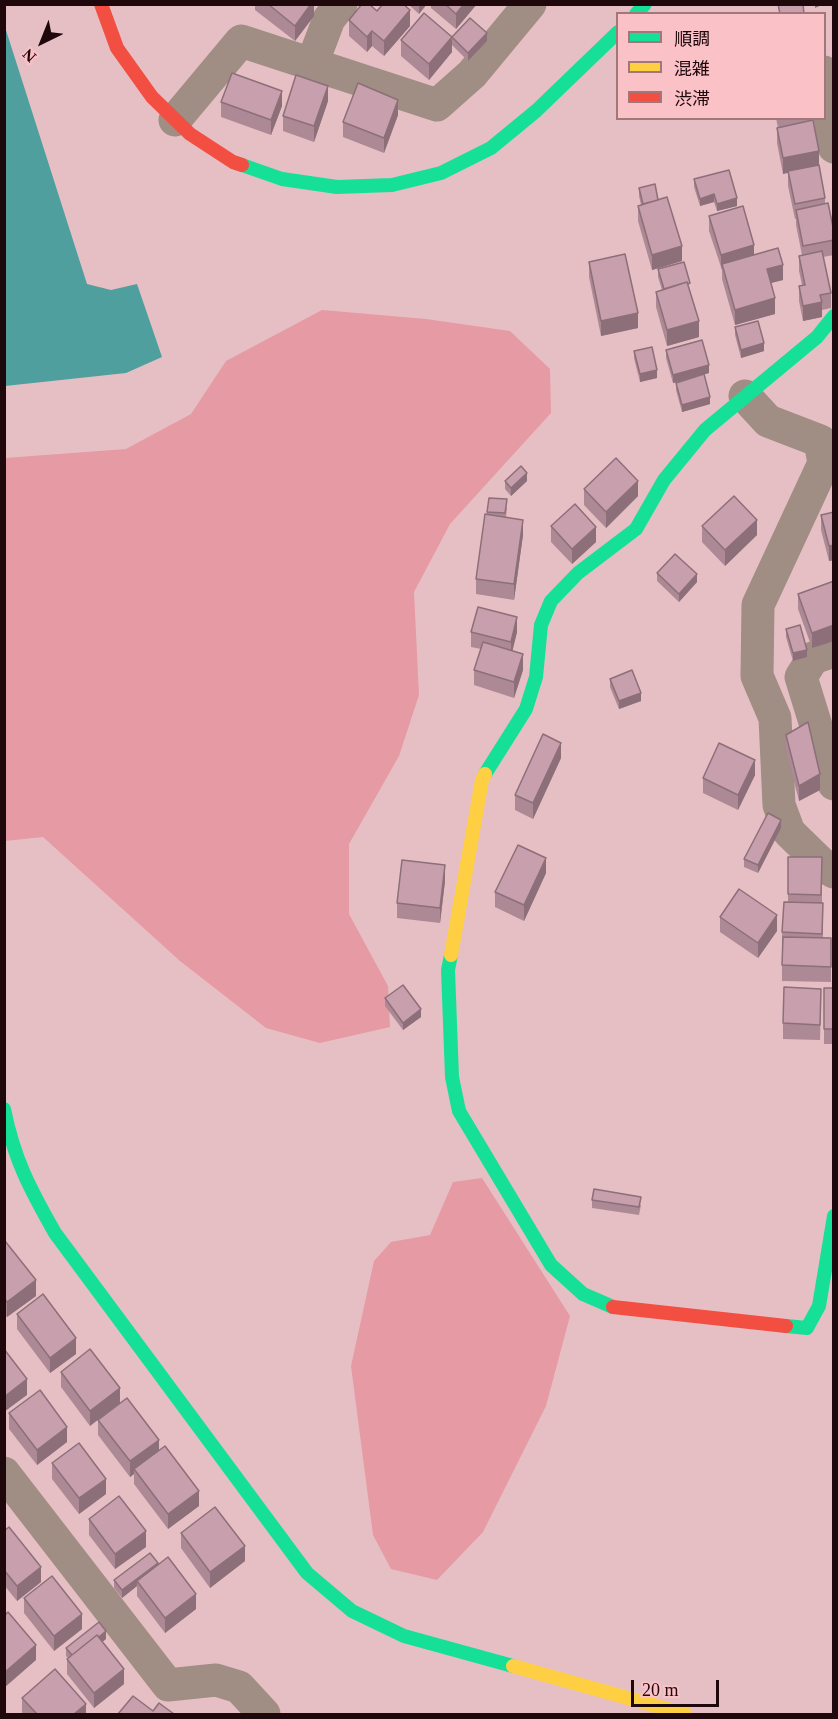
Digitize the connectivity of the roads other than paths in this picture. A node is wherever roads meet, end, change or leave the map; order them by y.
1 (100, 4) edge
2 (341, 4) edge
3 (530, 4) edge
4 (616, 34) edge
5 (312, 64) junction
6 (826, 80) edge
7 (175, 120) junction
8 (834, 147) edge
9 (834, 316) edge
10 (745, 396) junction
11 (834, 651) edge
12 (834, 784) edge
13 (834, 872) edge
14 (4, 1109) edge
15 (834, 1216) edge
16 (4, 1473) edge
17 (264, 1714) edge
18 (685, 1714) edge

1 - 7 street
2 - 5 street
3 - 5 street
4 - 7 street
5 - 7 street
6 - 8 street
9 - 10 street
10 - 13 street
10 - 15 street
11 - 12 street
14 - 18 street
16 - 17 street

